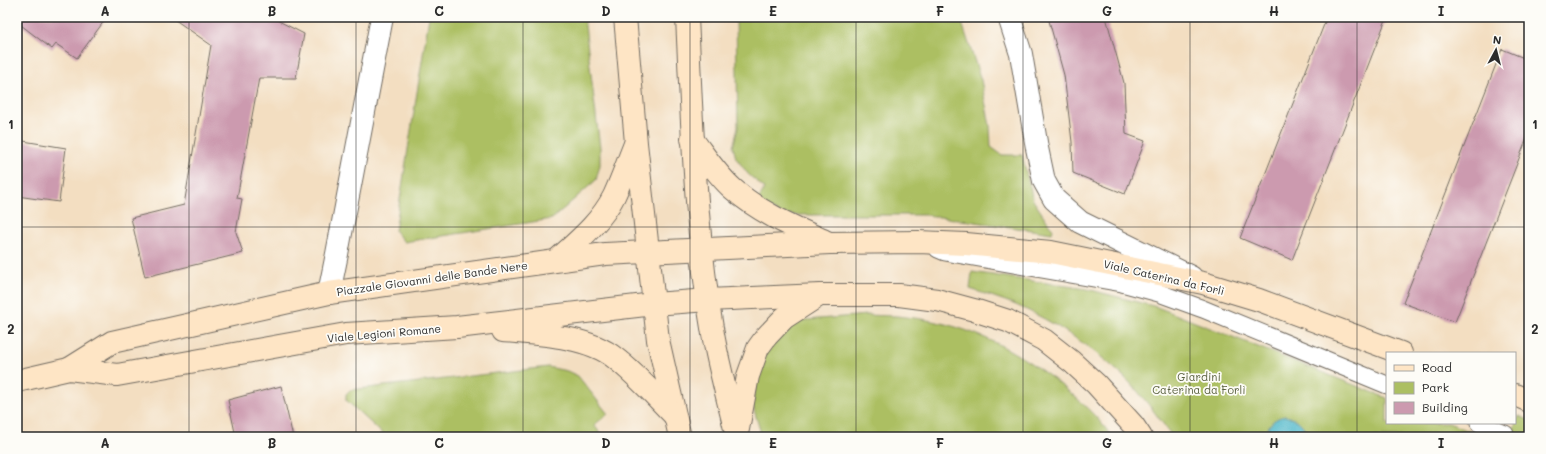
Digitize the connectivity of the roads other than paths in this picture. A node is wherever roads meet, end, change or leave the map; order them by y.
1 (382, 17) edge
2 (625, 17) edge
3 (687, 17) edge
4 (1009, 17) edge
5 (692, 139) junction
6 (636, 143) junction
7 (918, 242) junction
8 (830, 243) junction
9 (702, 249) junction
10 (648, 251) junction
11 (557, 260) junction
12 (1203, 283) junction
13 (328, 293) junction
14 (820, 295) junction
15 (708, 300) junction
16 (654, 304) junction
17 (457, 327) junction
18 (1398, 352) edge
19 (69, 369) junction
20 (17, 381) edge
21 (1386, 385) edge
22 (1516, 396) edge
23 (1529, 401) edge
24 (675, 416) junction
25 (1481, 424) edge
26 (1505, 434) dead end
27 (737, 436) edge
28 (680, 437) edge
29 (1141, 437) edge

1 - 13 street, Piazzale Giovanni delle Bande Nere
2 - 6 main road
3 - 5 main road
4 - 12 street
5 - 8 main road
5 - 9 main road
6 - 10 main road
6 - 11 main road
7 - 8 main road, Viale Caterina da Forlì
7 - 12 main road, Viale Caterina da Forlì
7 - 21 lane, Viale Caterina da Forlì
8 - 9 main road, Piazzale Giovanni delle Bande Nere
9 - 10 main road, Piazzale Giovanni delle Bande Nere
9 - 15 main road
10 - 11 main road, Piazzale Giovanni delle Bande Nere
10 - 16 main road
11 - 13 main road, Piazzale Giovanni delle Bande Nere
12 - 18 main road, Viale Caterina da Forlì
13 - 19 main road, Viale Legioni Romane
14 - 15 main road
14 - 27 main road
14 - 29 main road
15 - 16 main road
15 - 27 main road
16 - 17 main road, Viale Legioni Romane
16 - 24 main road
17 - 19 main road, Viale Legioni Romane
17 - 24 main road
19 - 20 main road, Viale Legioni Romane
22 - 23 main road
24 - 28 main road
25 - 26 lane

